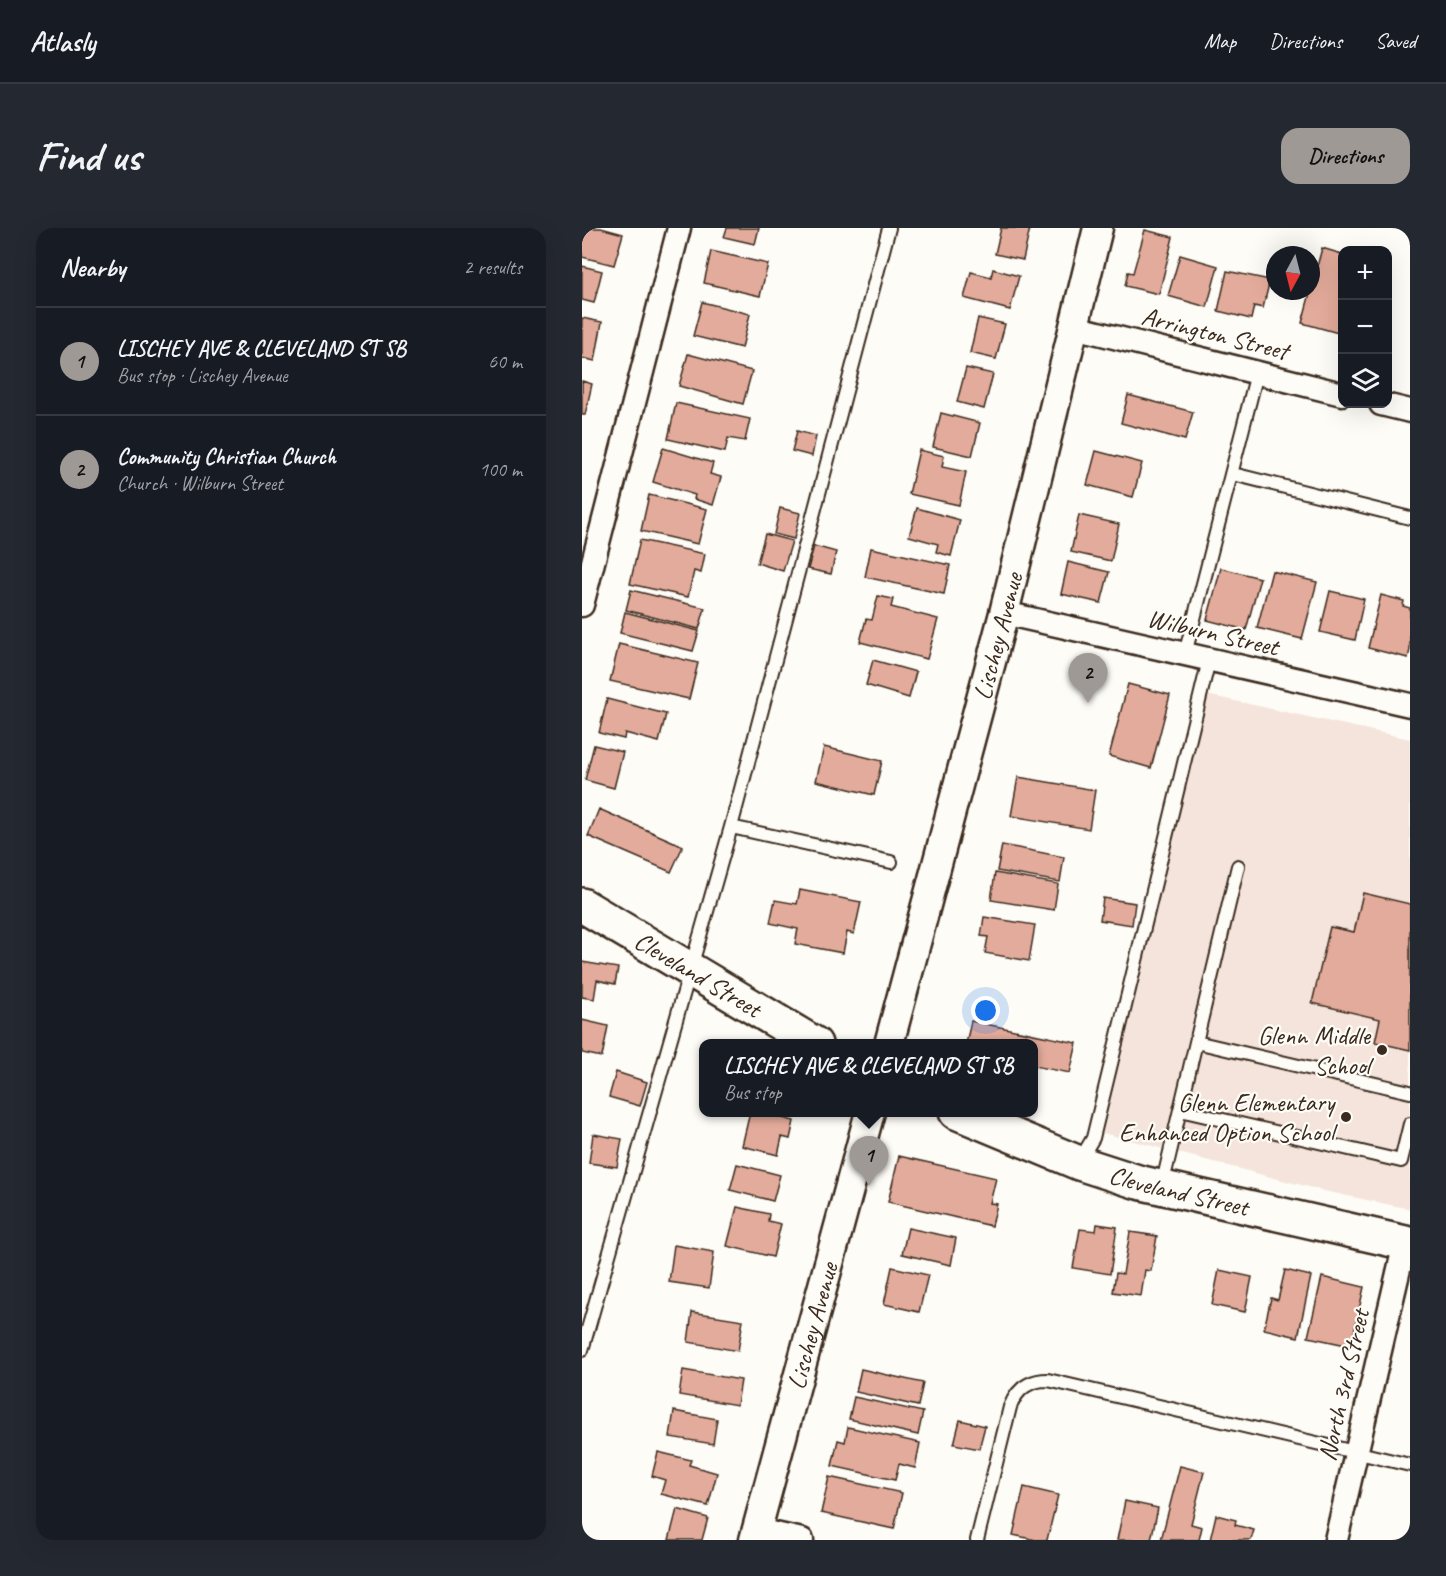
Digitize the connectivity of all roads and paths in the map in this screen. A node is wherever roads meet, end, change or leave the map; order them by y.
1 (679, 228) edge
2 (890, 228) edge
3 (1098, 228) edge
4 (1074, 327) junction
5 (1257, 373) junction
6 (1338, 393) edge
7 (1392, 407) edge
8 (1410, 411) edge
9 (1233, 474) junction
10 (1410, 518) edge
11 (582, 605) edge
12 (1004, 614) junction
13 (1185, 654) junction
14 (1209, 660) junction
15 (1410, 705) edge
16 (731, 827) junction
17 (891, 862) dead end
18 (1238, 866) dead end
19 (582, 905) edge
20 (691, 971) junction
21 (807, 1039) edge
22 (890, 1039) edge
23 (1196, 1042) junction
24 (1410, 1092) edge
25 (1180, 1110) junction
26 (869, 1117) edge
27 (966, 1117) edge
28 (1410, 1124) edge
29 (1078, 1163) junction
30 (1162, 1187) junction
31 (1408, 1244) edge
32 (582, 1350) edge
33 (1357, 1452) junction
34 (1410, 1465) edge
35 (756, 1535) edge
36 (802, 1540) edge
37 (977, 1540) edge
38 (1336, 1540) edge

1 - 11 street
2 - 16 lane
3 - 4 street, Lischey Avenue
4 - 5 street, Arrington Street
4 - 12 street, Lischey Avenue
5 - 6 street, Arrington Street
5 - 9 lane
7 - 8 street
9 - 10 lane
9 - 13 lane
12 - 13 street, Wilburn Street
12 - 22 street, Lischey Avenue
13 - 14 street, Wilburn Street
14 - 15 street, Wilburn Street
14 - 29 lane
16 - 17 lane
16 - 20 lane
18 - 23 lane
19 - 20 main road, Cleveland Street
20 - 21 main road, Cleveland Street
20 - 32 lane
23 - 24 lane
23 - 25 lane
25 - 28 lane
25 - 30 lane
26 - 35 street, Lischey Avenue
27 - 29 main road, Cleveland Street
29 - 30 main road, Cleveland Street
30 - 31 main road, Cleveland Street
31 - 33 street, North 3rd Street
33 - 34 lane
33 - 37 lane
33 - 38 street, North 3rd Street
35 - 36 street

